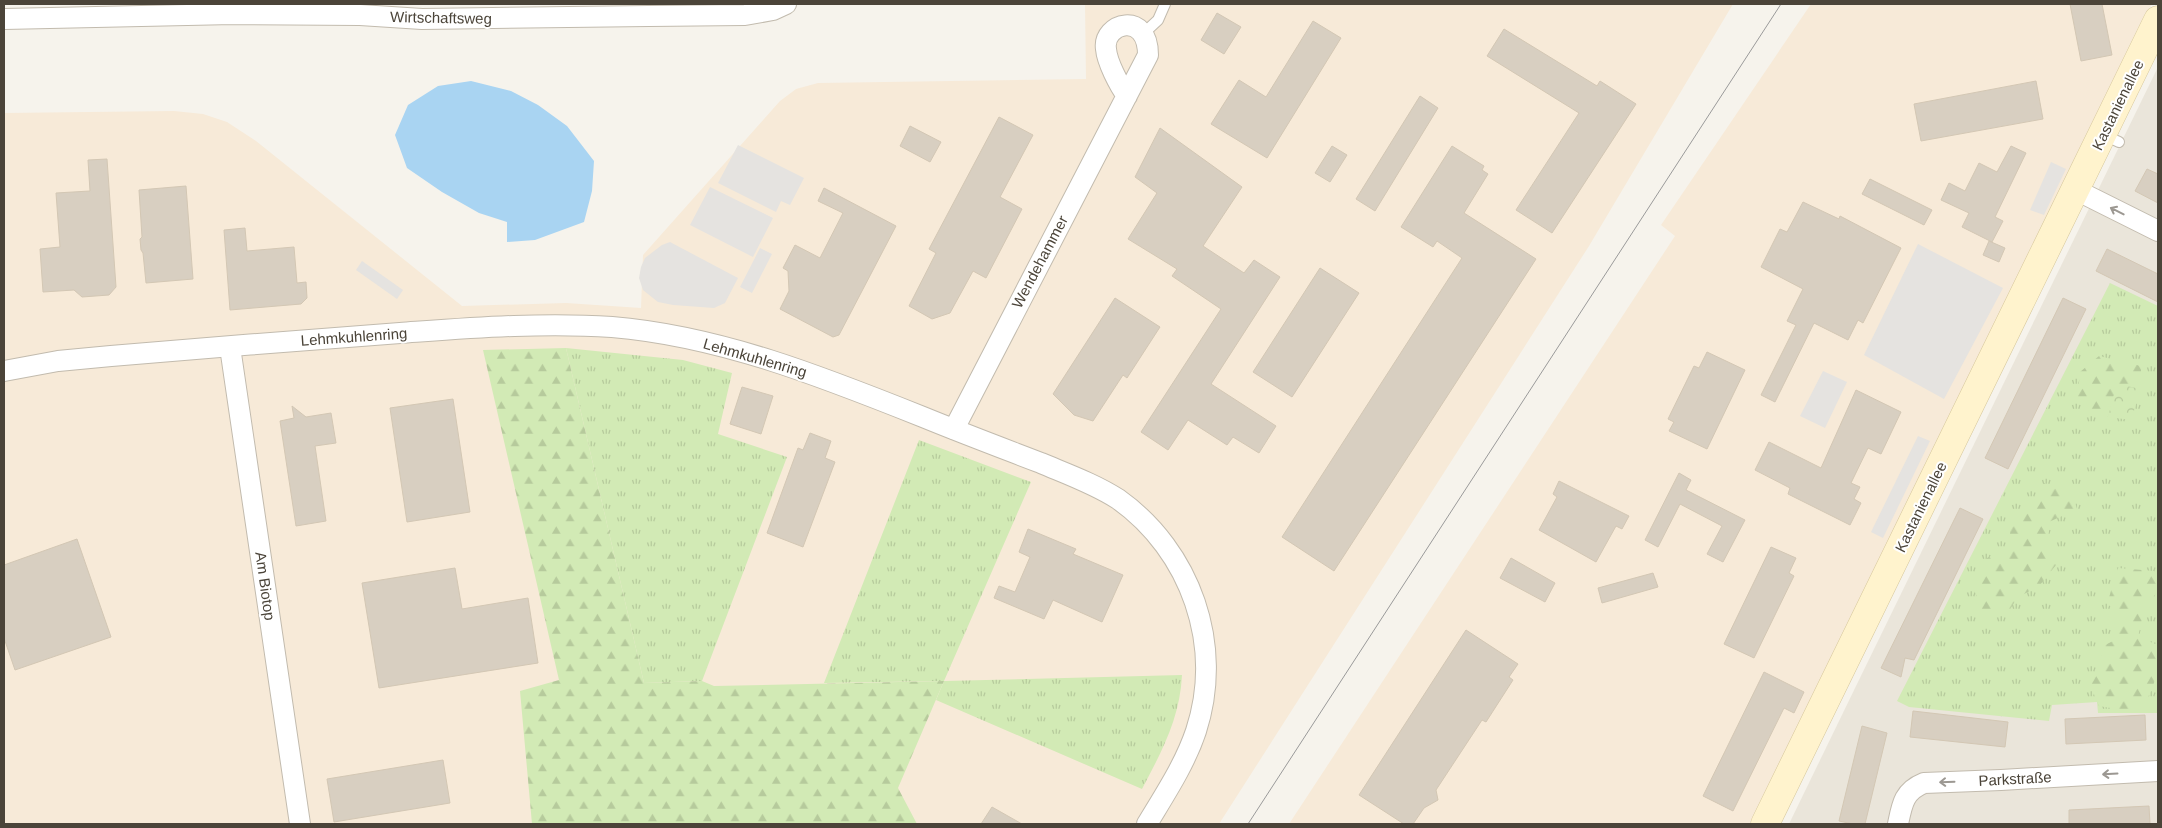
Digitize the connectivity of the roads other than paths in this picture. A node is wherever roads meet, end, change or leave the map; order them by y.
1 (786, 4) edge
2 (1165, 4) edge
3 (4, 19) edge
4 (2158, 20) edge
5 (1144, 34) junction
6 (1127, 96) junction
7 (2076, 190) junction
8 (2158, 231) edge
9 (230, 347) junction
10 (4, 371) edge
11 (954, 429) junction
12 (2158, 772) edge
13 (300, 824) edge
14 (1147, 824) edge
15 (1765, 824) edge
16 (1898, 824) edge

1 - 3 street, Wirtschaftsweg
2 - 5 lane
4 - 7 street, Kastanienallee
5 - 6 street, Wendehammer
5 - 6 street
6 - 11 street, Wendehammer
8 -> 7 street
7 - 15 street, Kastanienallee
9 - 10 street, Lehmkuhlenring
9 - 11 street, Lehmkuhlenring
9 - 13 street, Am Biotop
11 - 14 street, Lehmkuhlenring
12 -> 16 street, Parkstraße

